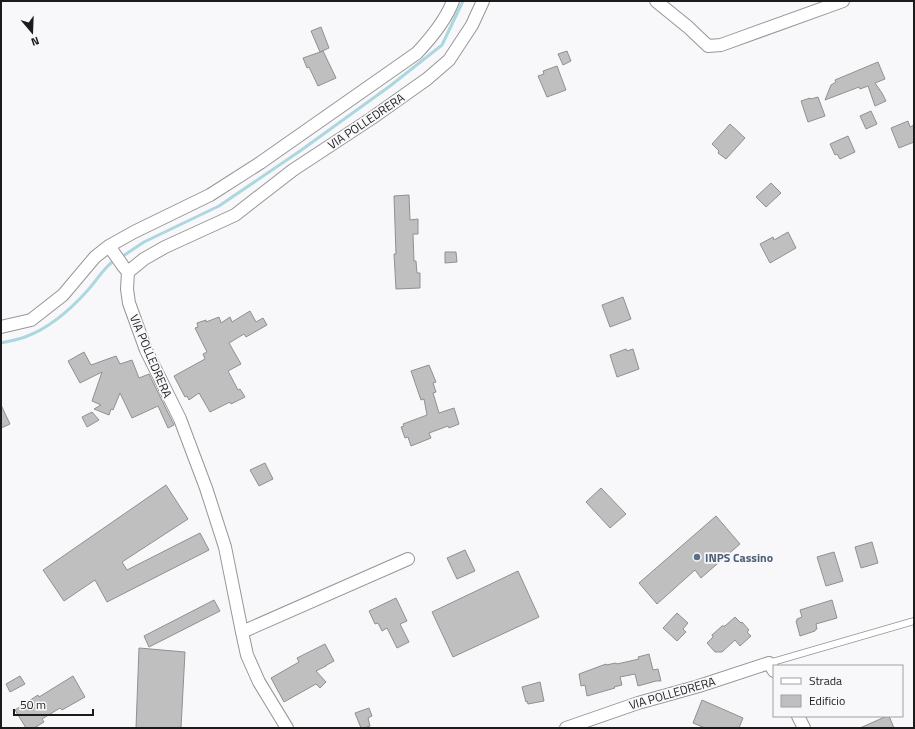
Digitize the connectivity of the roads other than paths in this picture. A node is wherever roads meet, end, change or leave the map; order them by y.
1 (453, 1) edge
2 (483, 1) edge
3 (656, 1) edge
4 (843, 1) edge
5 (110, 248) junction
6 (126, 269) junction
7 (1, 327) edge
8 (408, 559) dead end
9 (914, 621) edge
10 (242, 632) junction
11 (778, 665) edge
12 (772, 667) edge
13 (798, 717) edge
14 (287, 728) edge
15 (566, 728) edge
16 (804, 728) edge

1 - 5 street
2 - 6 street, VIA POLLEDRERA
3 - 4 street
5 - 6 street
5 - 7 street
6 - 10 street, VIA POLLEDRERA
8 - 10 street
9 - 11 lane
10 - 14 street, VIA POLLEDRERA
12 - 15 street, VIA POLLEDRERA
13 - 16 street

